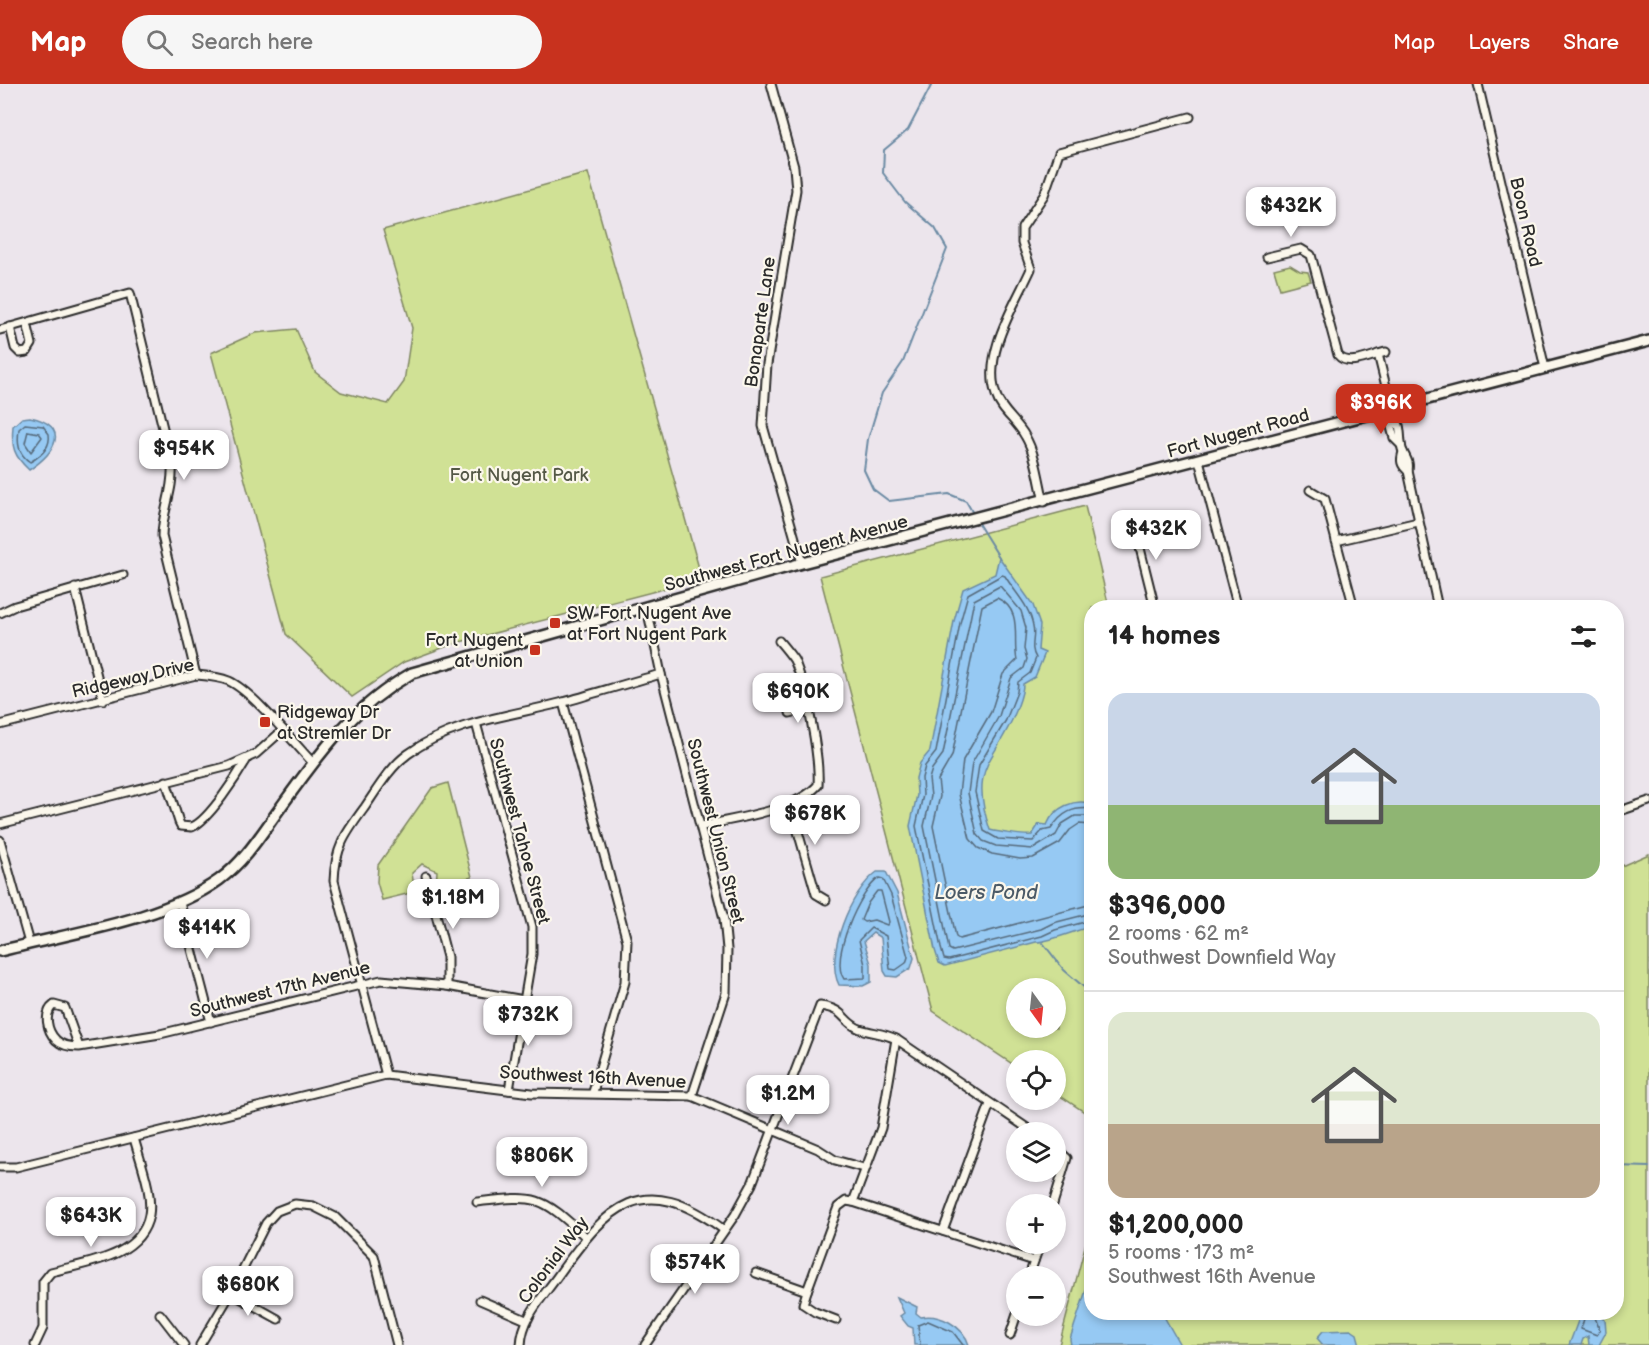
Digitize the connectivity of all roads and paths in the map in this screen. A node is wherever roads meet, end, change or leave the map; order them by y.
1 (771, 84) edge
2 (1478, 84) edge
3 (1190, 117) dead end
4 (1267, 257) dead end
5 (27, 322) junction
6 (10, 327) junction
7 (0, 330) edge
8 (1649, 341) edge
9 (1386, 352) dead end
10 (1378, 354) junction
11 (1545, 368) junction
12 (1393, 409) junction
13 (1199, 460) junction
14 (1310, 490) dead end
15 (1044, 502) junction
16 (1133, 520) dead end
17 (1418, 522) junction
18 (1336, 541) junction
19 (802, 563) junction
20 (123, 575) dead end
21 (75, 588) junction
22 (1153, 600) edge
23 (1236, 600) edge
24 (1352, 600) edge
25 (1436, 600) edge
26 (646, 609) junction
27 (0, 613) edge
28 (779, 641) dead end
29 (661, 674) junction
30 (196, 675) junction
31 (103, 700) junction
32 (563, 702) junction
33 (807, 709) junction
34 (790, 713) dead end
35 (476, 723) junction
36 (0, 725) edge
37 (283, 730) junction
38 (247, 759) junction
39 (313, 763) junction
40 (166, 781) junction
41 (1649, 801) edge
42 (790, 804) junction
43 (1624, 810) edge
44 (0, 824) edge
45 (702, 826) junction
46 (0, 840) edge
47 (426, 876) dead end
48 (826, 900) dead end
49 (180, 903) junction
50 (29, 943) junction
51 (0, 951) edge
52 (363, 984) junction
53 (447, 986) junction
54 (524, 1000) junction
55 (211, 1022) junction
56 (896, 1039) junction
57 (79, 1047) junction
58 (386, 1075) junction
59 (508, 1089) junction
60 (593, 1092) junction
61 (692, 1096) junction
62 (990, 1104) junction
63 (1018, 1122) edge
64 (773, 1131) junction
65 (134, 1138) junction
66 (0, 1167) edge
67 (864, 1168) junction
68 (477, 1202) dead end
69 (853, 1202) junction
70 (724, 1230) junction
71 (943, 1231) junction
72 (586, 1237) junction
73 (1036, 1254) edge
74 (1034, 1261) junction
75 (1032, 1266) edge
76 (756, 1273) dead end
77 (807, 1290) junction
78 (231, 1293) junction
79 (480, 1300) dead end
80 (160, 1314) dead end
81 (278, 1319) dead end
82 (526, 1320) junction
83 (836, 1320) dead end
84 (1013, 1326) edge
85 (1010, 1335) dead end
86 (35, 1345) edge
87 (184, 1345) edge
88 (200, 1345) edge
89 (396, 1345) edge
90 (521, 1345) edge
91 (645, 1345) edge

1 - 19 street, Bonaparte Lane
2 - 11 street, Boon Road
3 - 15 street
4 - 10 street
5 - 6 street
5 - 6 street
5 - 30 street
6 - 7 street
8 - 11 street, Fort Nugent Road
9 - 10 street
10 - 12 street
11 - 12 street, Fort Nugent Road
12 - 13 street, Fort Nugent Road
12 - 17 street
13 - 15 street, Fort Nugent Road
13 - 23 street
14 - 18 street
15 - 19 street, Southwest Fort Nugent Avenue
16 - 22 street
17 - 18 street
17 - 25 street
18 - 24 street
19 - 26 street, Southwest Fort Nugent Avenue
20 - 21 street
21 - 27 street
21 - 31 street
26 - 29 street, Southwest Union Street
26 - 39 street, Southwest Fort Nugent Avenue
28 - 33 street
29 - 32 street
29 - 45 street, Southwest Union Street
30 - 31 street, Ridgeway Drive
30 - 37 street, Ridgeway Drive
31 - 36 street, Ridgeway Drive
32 - 35 street
32 - 60 street
33 - 34 street
33 - 42 street
35 - 52 street
35 - 54 street, Southwest Tahoe Street
37 - 38 street
37 - 39 street, Ridgeway Drive
38 - 40 street
38 - 40 street
39 - 49 street, Southwest Fort Nugent Avenue
40 - 44 street
41 - 43 street
42 - 45 street
42 - 48 street
45 - 61 street, Southwest Union Street
46 - 50 street
47 - 53 street
49 - 50 street, Southwest Fort Nugent Avenue
49 - 55 street
50 - 51 street, Southwest Fort Nugent Avenue
52 - 53 street, Southwest 17th Avenue
52 - 55 street, Southwest 17th Avenue
52 - 58 street
53 - 54 street, Southwest 17th Avenue
54 - 59 street, Southwest Tahoe Street
55 - 57 street, Southwest 17th Avenue
56 - 62 street
56 - 64 street
56 - 67 street
57 - 57 street
58 - 59 street, Southwest 16th Avenue
58 - 65 street, Southwest 16th Avenue
59 - 60 street, Southwest 16th Avenue
60 - 61 street, Southwest 16th Avenue
61 - 64 street, Southwest 16th Avenue
62 - 63 street
62 - 71 street
64 - 67 street, Southwest 16th Avenue
64 - 70 street
65 - 66 street, Southwest 16th Avenue
65 - 86 street
67 - 69 street
68 - 72 street
69 - 71 street
69 - 77 street
70 - 72 street, Colonial Way
70 - 91 street
71 - 74 street
72 - 82 street, Colonial Way
73 - 74 street
74 - 75 street
76 - 77 street
77 - 83 street
78 - 81 street
78 - 88 street
78 - 89 street
79 - 82 street
80 - 87 street
82 - 90 street, Colonial Way
84 - 85 street

